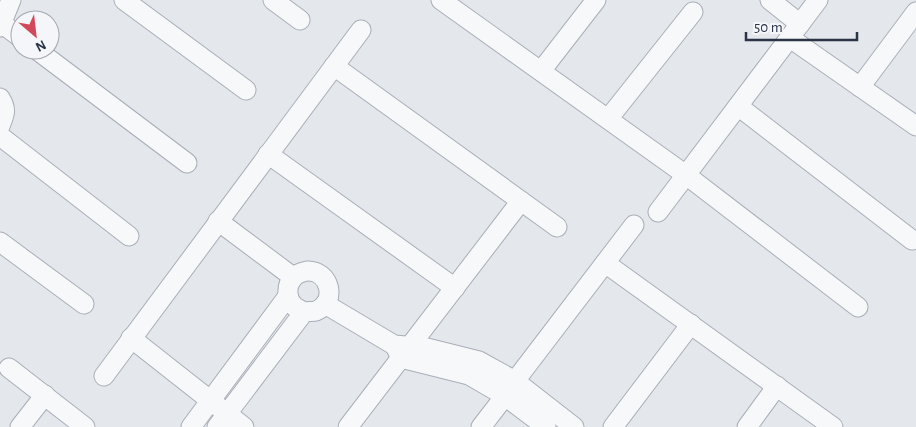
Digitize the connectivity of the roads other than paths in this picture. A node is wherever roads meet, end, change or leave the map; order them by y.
1 (124, 0) edge
2 (273, 0) edge
3 (441, 0) edge
4 (596, 0) edge
5 (770, 0) edge
6 (818, 0) edge
7 (9, 1) edge
8 (693, 12) dead end
9 (916, 12) edge
10 (300, 20) dead end
11 (1, 25) edge
12 (361, 30) dead end
13 (795, 31) junction
14 (50, 60) edge
15 (334, 66) junction
16 (541, 71) junction
17 (860, 87) junction
18 (246, 90) dead end
19 (0, 98) edge
20 (738, 106) junction
21 (608, 119) junction
22 (0, 126) edge
23 (916, 126) edge
24 (0, 136) edge
25 (268, 154) junction
26 (187, 163) dead end
27 (686, 175) junction
28 (520, 201) junction
29 (658, 212) dead end
30 (218, 221) junction
31 (634, 226) dead end
32 (556, 227) dead end
33 (129, 236) dead end
34 (912, 240) dead end
35 (0, 242) edge
36 (606, 263) junction
37 (294, 277) junction
38 (454, 288) junction
39 (288, 296) junction
40 (84, 304) dead end
41 (325, 304) junction
42 (858, 307) dead end
43 (304, 312) junction
44 (692, 324) junction
45 (131, 338) junction
46 (402, 350) junction
47 (9, 368) dead end
48 (104, 376) dead end
49 (777, 386) junction
50 (510, 388) junction
51 (45, 395) junction
52 (211, 401) junction
53 (222, 420) edge
54 (20, 427) edge
55 (85, 427) edge
56 (191, 427) edge
57 (244, 427) edge
58 (348, 427) edge
59 (481, 427) edge
60 (546, 427) edge
61 (574, 427) edge
62 (613, 427) edge
63 (747, 427) edge
64 (833, 427) edge

1 - 18 street
2 - 10 street
3 - 16 street
4 - 16 street
5 - 13 street
6 - 13 street
7 - 11 street
8 - 21 street
9 - 17 street
12 - 15 street
13 - 17 street
13 - 20 street
14 - 26 street
15 - 25 street
15 - 28 street
16 - 21 street
17 - 23 street
19 - 22 street
20 - 27 street
20 - 34 street
21 - 27 street
24 - 33 street
25 - 30 street
25 - 38 street
27 - 29 street
27 - 42 street
28 - 32 street
28 - 38 street
30 - 37 street
30 - 45 street
31 - 36 street
35 - 40 street
36 - 44 street
36 - 50 street
37 - 39 street
37 - 41 street
38 - 46 street
39 - 43 street
39 - 52 street
41 - 43 street
41 - 46 street
43 - 53 street
44 - 49 street
44 - 62 street
45 - 48 street
45 - 52 street
46 - 50 street
46 - 58 street
47 - 51 street
49 - 63 street
49 - 64 street
50 - 59 street
50 - 60 street
50 - 61 street
51 - 54 street
51 - 55 street
52 - 53 street
52 - 56 street
53 - 57 street

